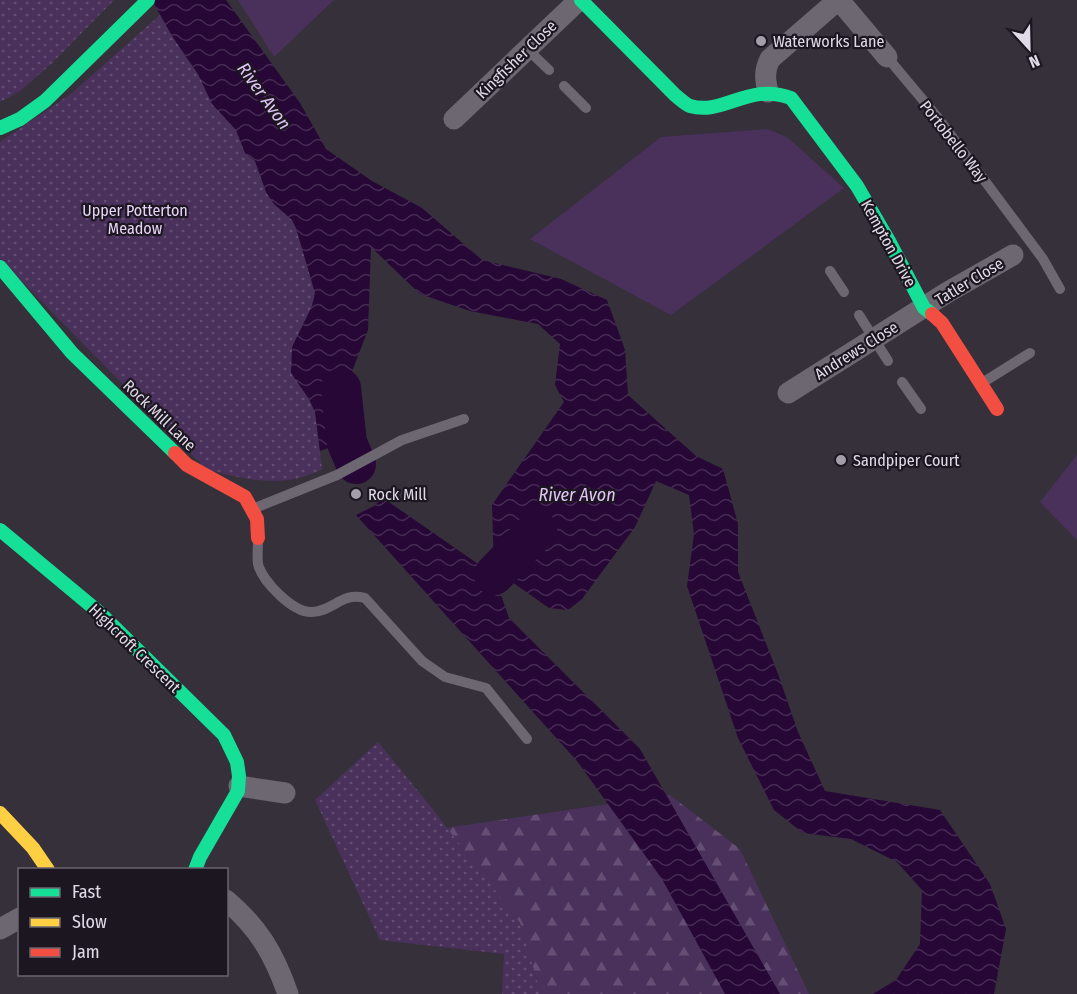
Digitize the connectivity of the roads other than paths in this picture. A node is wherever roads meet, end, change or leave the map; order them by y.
1 (148, 0) edge
2 (580, 0) edge
3 (838, 0) edge
4 (527, 49) junction
5 (887, 57) joint
6 (549, 70) dead end
7 (564, 86) dead end
8 (768, 92) junction
9 (586, 108) dead end
10 (454, 119) dead end
11 (0, 128) edge
12 (1013, 255) dead end
13 (0, 267) edge
14 (830, 271) dead end
15 (1060, 289) dead end
16 (844, 292) dead end
17 (924, 308) junction
18 (859, 315) dead end
19 (874, 338) junction
20 (1030, 353) dead end
21 (888, 361) dead end
22 (902, 382) dead end
23 (982, 383) junction
24 (788, 393) dead end
25 (921, 409) dead end
26 (997, 409) dead end
27 (464, 419) dead end
28 (253, 509) junction
29 (0, 530) edge
30 (258, 538) joint
31 (527, 739) dead end
32 (239, 786) junction
33 (285, 793) dead end
34 (0, 813) edge
35 (47, 868) edge
36 (196, 868) edge
37 (228, 902) edge
38 (18, 919) edge
39 (0, 929) edge
40 (288, 994) edge

1 - 11 street
2 - 4 street, Kingfisher Close
2 - 8 street
3 - 5 street, Portobello Way
3 - 8 street, Portobello Way
4 - 6 lane
4 - 10 street, Kingfisher Close
5 - 15 lane, Portobello Way
7 - 9 lane
8 - 17 street, Kempton Drive
12 - 17 street, Tatler Close
13 - 28 street, Rock Mill Lane
14 - 16 lane
17 - 19 street, Andrews Close
17 - 23 street, Kempton Drive
18 - 19 lane
19 - 21 lane
19 - 24 street, Andrews Close
20 - 23 lane
22 - 25 lane
23 - 26 street, Kempton Drive
27 - 28 lane
28 - 30 street
29 - 32 street, Highcroft Crescent
30 - 31 lane
32 - 33 street
32 - 36 street
34 - 35 street
37 - 40 street
38 - 39 street

